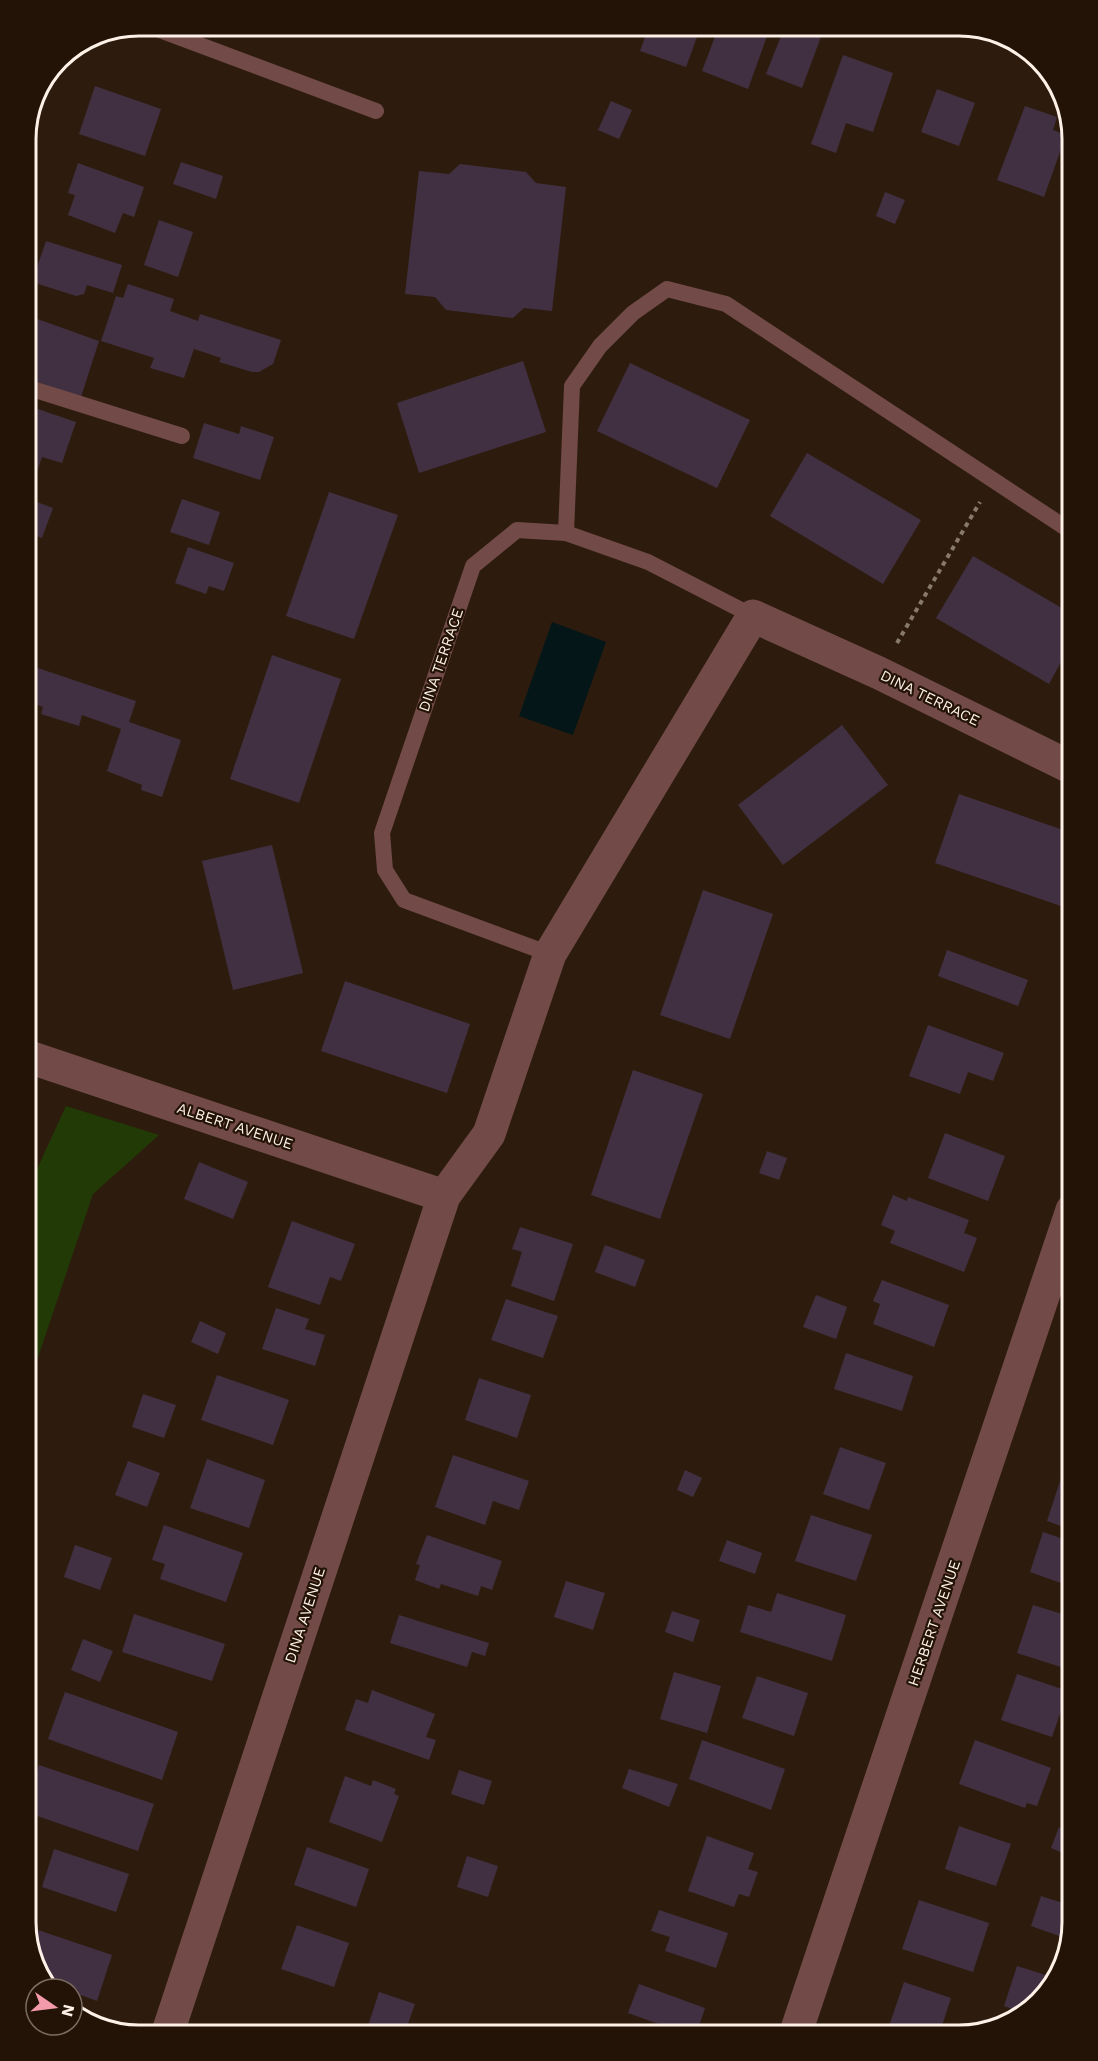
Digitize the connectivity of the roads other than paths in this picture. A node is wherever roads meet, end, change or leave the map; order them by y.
1 (176, 36) edge
2 (376, 111) dead end
3 (36, 390) edge
4 (182, 436) dead end
5 (1062, 525) edge
6 (566, 533) junction
7 (753, 616) junction
8 (1062, 763) edge
9 (550, 954) junction
10 (36, 1059) edge
11 (444, 1196) junction
12 (1062, 1240) edge
13 (169, 2025) edge
14 (799, 2025) edge

1 - 2 lane
3 - 4 lane
5 - 6 lane
6 - 7 lane, DINA TERRACE
6 - 9 lane, DINA TERRACE
7 - 8 street, DINA TERRACE
7 - 9 street
9 - 11 street
10 - 11 street, ALBERT AVENUE
11 - 13 street, DINA AVENUE
12 - 14 street, HERBERT AVENUE

